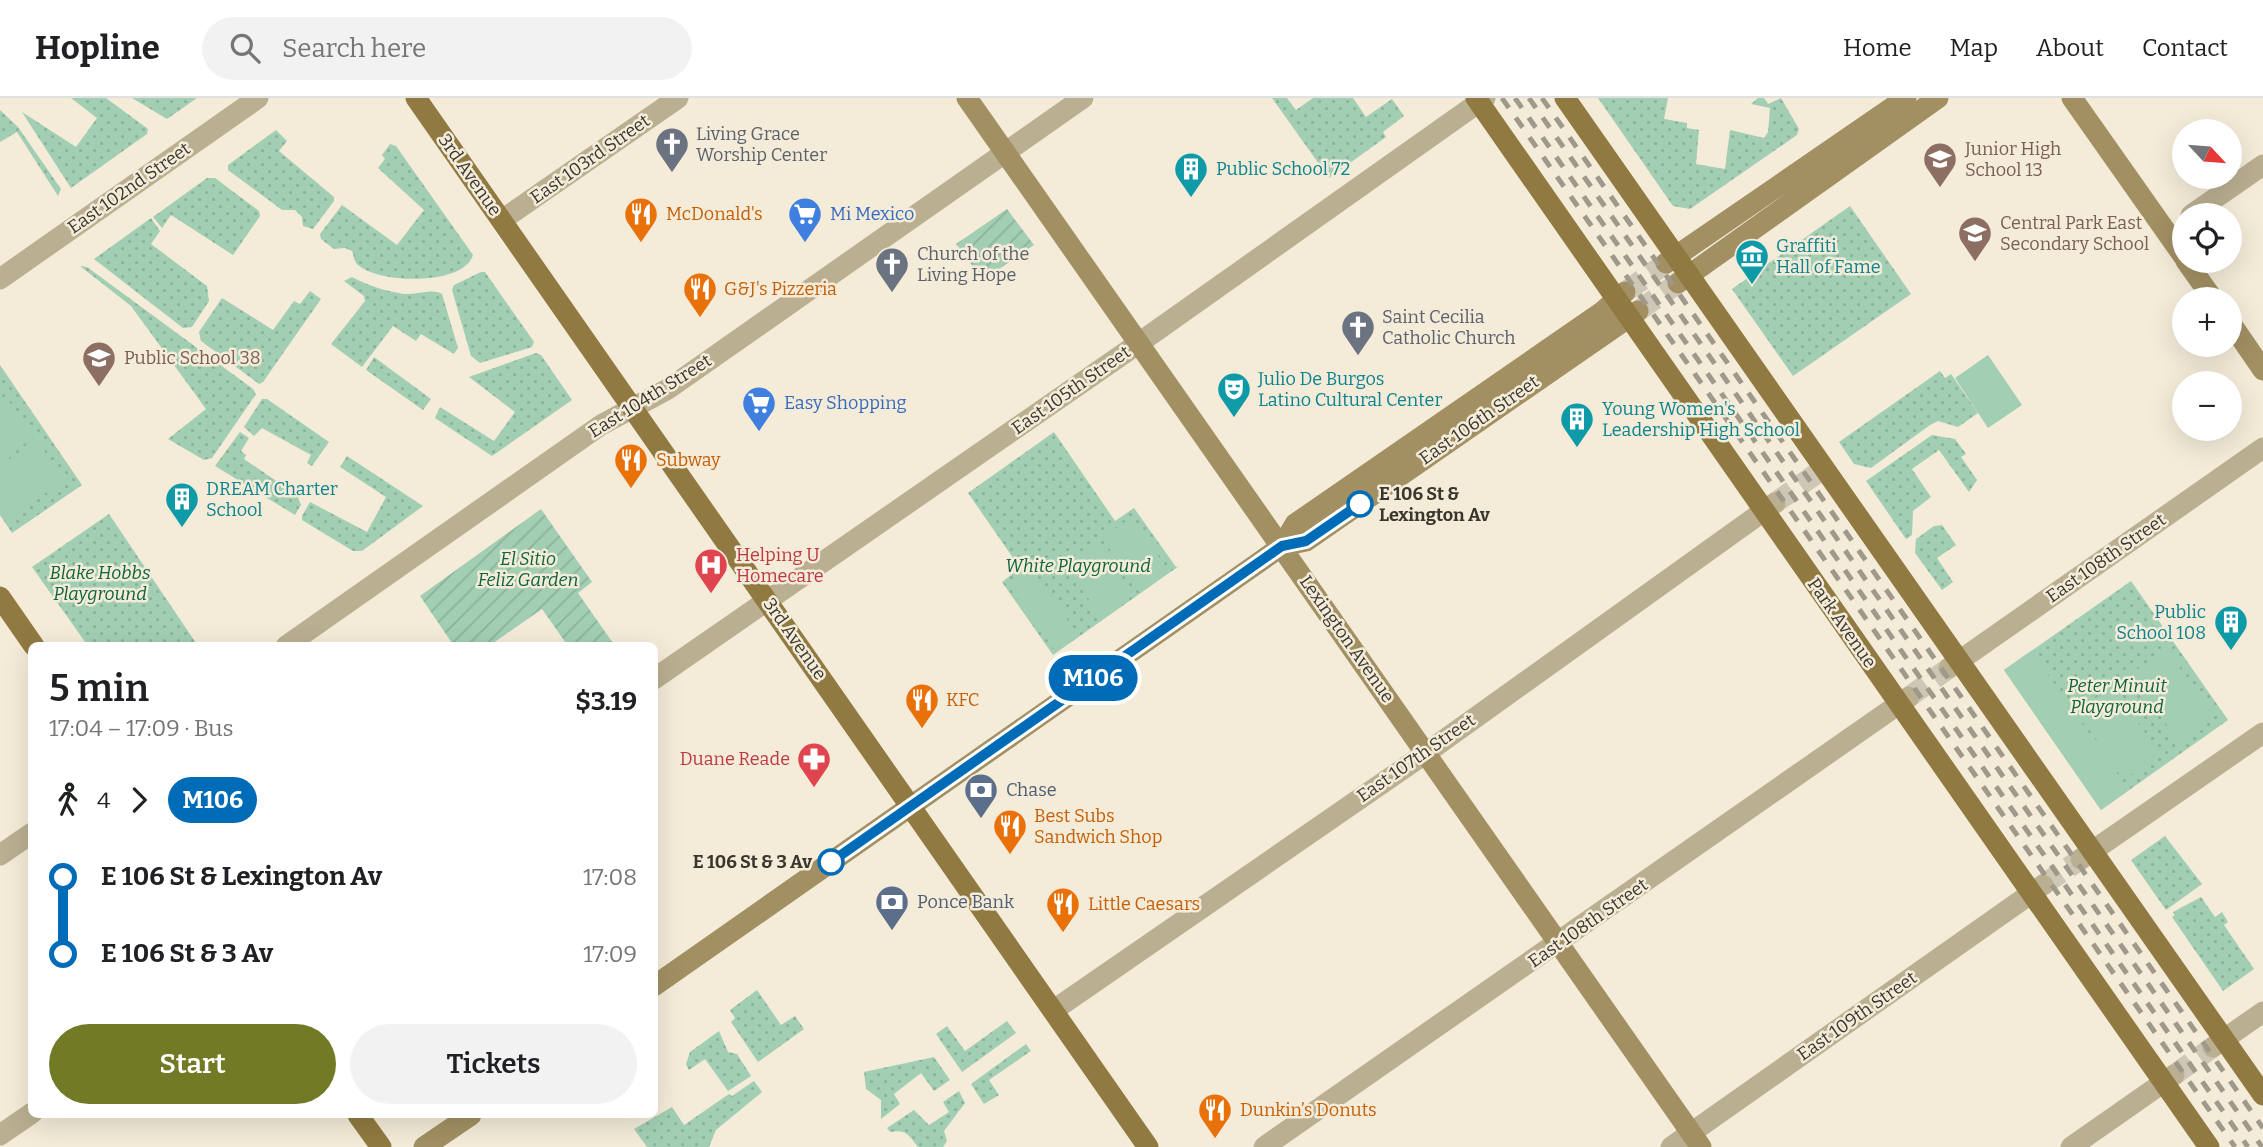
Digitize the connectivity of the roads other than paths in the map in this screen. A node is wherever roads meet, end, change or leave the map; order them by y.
1 (258, 98) edge
2 (416, 98) edge
3 (678, 98) edge
4 (967, 98) edge
5 (1083, 98) edge
6 (1565, 98) edge
7 (1906, 98) edge
8 (1938, 98) edge
9 (2073, 98) edge
10 (1480, 99) edge
11 (1005, 153) junction
12 (2263, 165) edge
13 (2208, 203) edge
14 (502, 220) junction
15 (2172, 222) edge
16 (1677, 269) junction
17 (0, 279) edge
18 (1627, 305) junction
19 (2242, 339) edge
20 (1139, 343) junction
21 (2263, 370) edge
22 (632, 407) junction
23 (2263, 448) edge
24 (1769, 507) junction
25 (1282, 546) junction
26 (0, 597) edge
27 (767, 600) junction
28 (31, 642) edge
29 (292, 642) edge
30 (1954, 665) junction
31 (658, 676) edge
32 (1904, 700) junction
33 (2263, 733) edge
34 (1426, 753) junction
35 (911, 806) junction
36 (28, 836) edge
37 (0, 855) edge
38 (2087, 855) junction
39 (2037, 889) junction
40 (1559, 943) junction
41 (658, 983) edge
42 (1054, 1010) junction
43 (2263, 1012) edge
44 (2219, 1044) junction
45 (2169, 1079) junction
46 (2263, 1095) edge
47 (28, 1116) edge
48 (361, 1118) edge
49 (467, 1118) edge
50 (0, 1135) edge
51 (1696, 1140) edge
52 (381, 1147) edge
53 (424, 1147) edge
54 (1148, 1147) edge
55 (1264, 1147) edge
56 (1671, 1147) edge
57 (2071, 1147) edge
58 (2208, 1147) edge

1 - 17 street, East 102nd Street
2 - 14 main road, 3rd Avenue
3 - 14 street, East 103rd Street
4 - 11 main road, Lexington Avenue
5 - 11 street, East 104th Street
6 - 16 main road
7 - 16 main road
8 - 16 main road
9 - 15 main road
10 - 18 main road, Park Avenue
10 - 20 street, East 105th Street
11 - 20 main road, Lexington Avenue
11 - 22 street, East 104th Street
12 - 13 street
14 - 22 main road, 3rd Avenue
16 - 30 main road
18 - 24 main road, Park Avenue
18 - 25 main road, East 106th Street
19 - 21 main road
20 - 25 main road, Lexington Avenue
20 - 27 street, East 105th Street
22 - 27 main road, 3rd Avenue
22 - 29 street, East 104th Street
23 - 30 street, East 108th Street
24 - 32 main road, Park Avenue
24 - 34 street, East 107th Street
25 - 34 main road, Lexington Avenue
25 - 35 main road, East 106th Street
26 - 28 main road
27 - 31 street, East 105th Street
27 - 35 main road, 3rd Avenue
30 - 38 main road
32 - 39 main road, Park Avenue
32 - 40 street, East 108th Street
33 - 38 street
34 - 40 main road, Lexington Avenue
34 - 42 street, East 107th Street
35 - 41 main road, East 106th Street
35 - 42 main road, 3rd Avenue
36 - 37 street
38 - 44 main road
39 - 45 main road, Park Avenue
39 - 51 street, East 109th Street
40 - 51 main road, Lexington Avenue
40 - 55 street, East 108th Street
42 - 54 main road, 3rd Avenue
43 - 44 street
44 - 46 main road
45 - 57 street
45 - 58 main road, Park Avenue
47 - 50 street
48 - 52 main road
49 - 53 main road
51 - 56 street, East 109th Street

